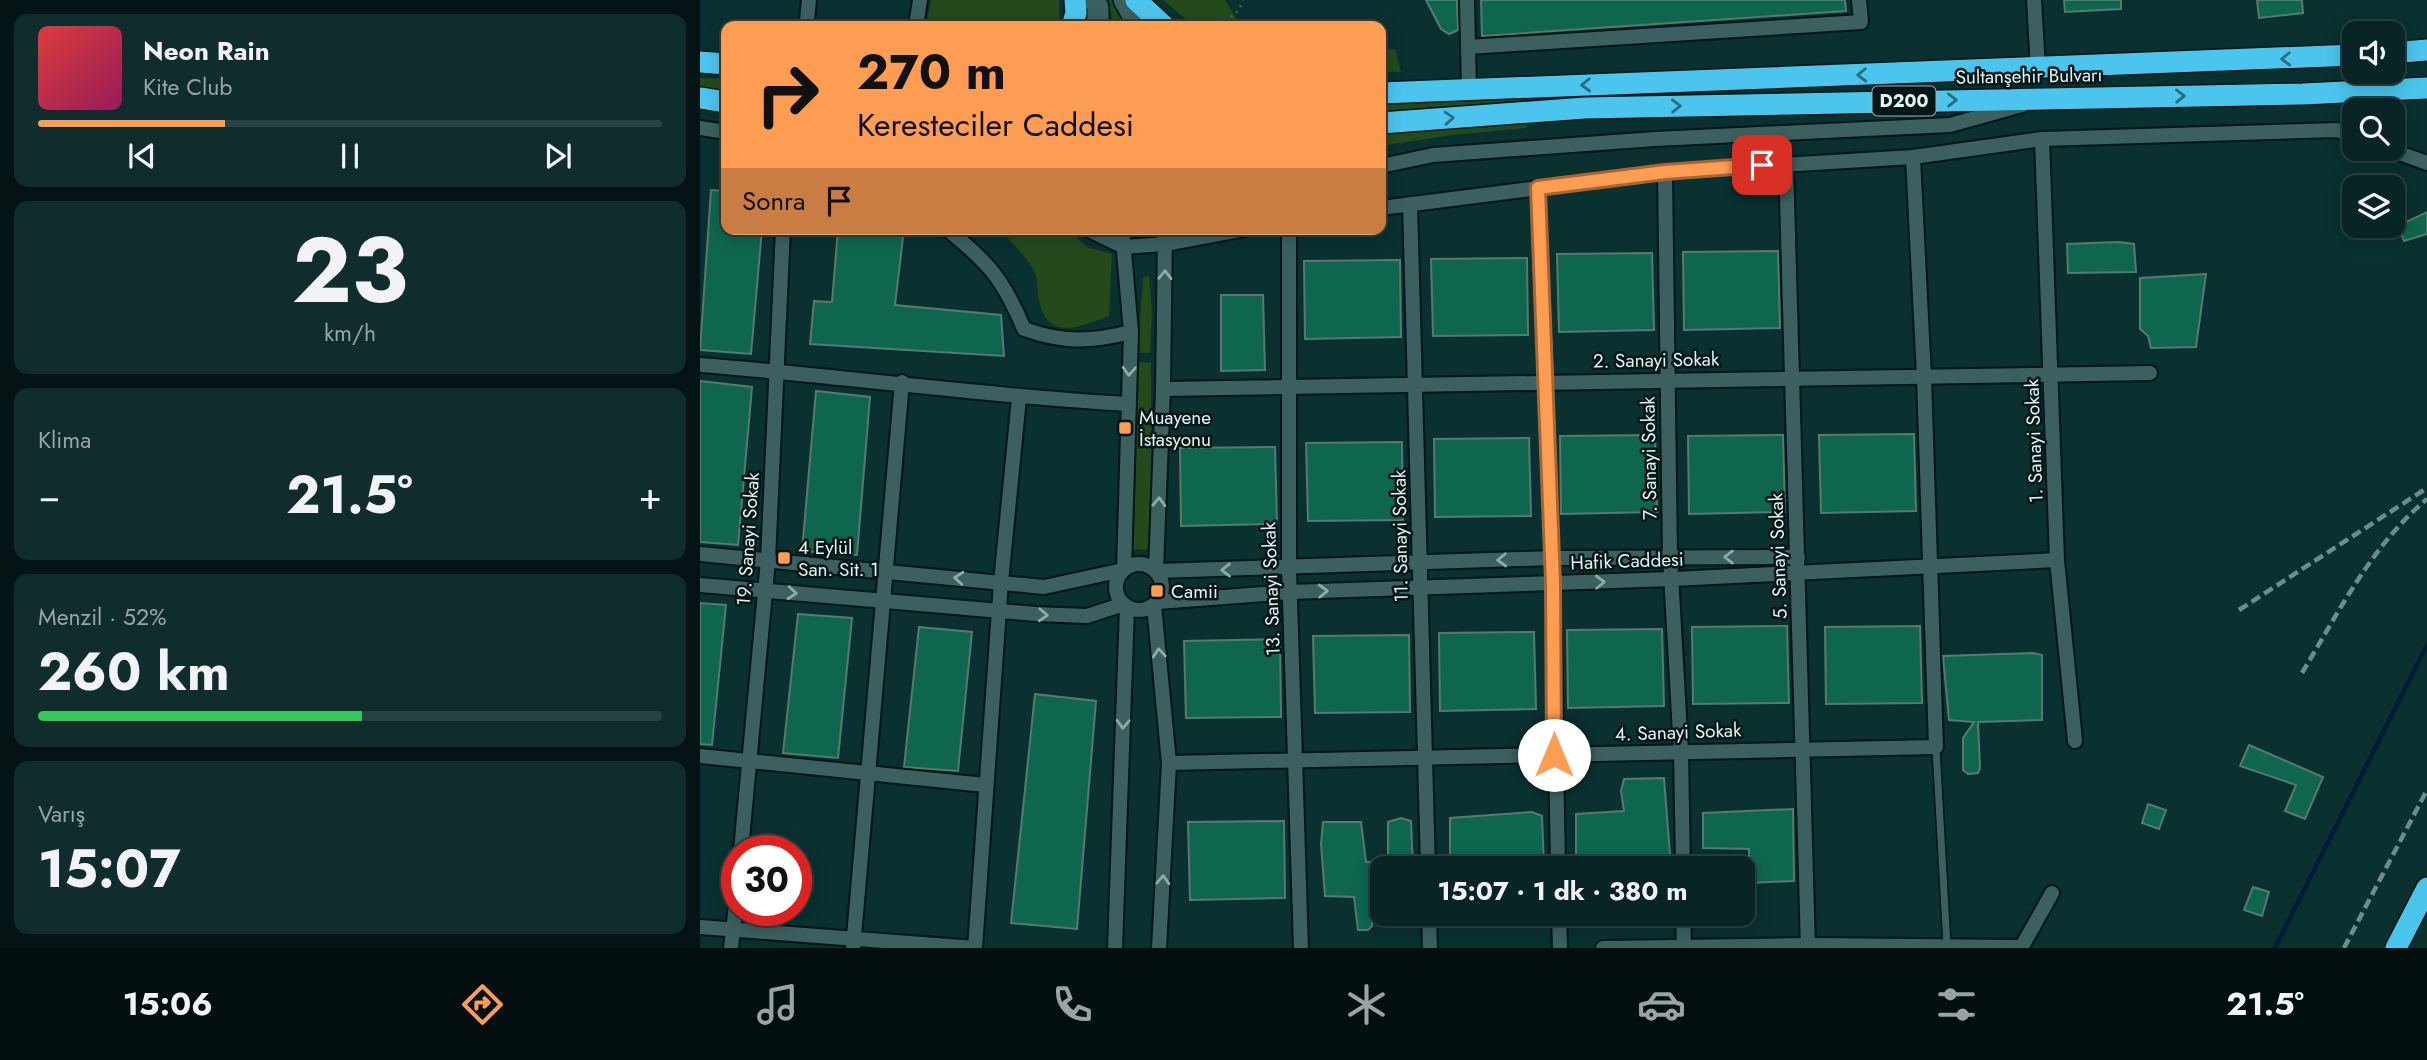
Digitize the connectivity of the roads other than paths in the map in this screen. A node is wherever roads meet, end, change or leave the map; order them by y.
1 (809, 0) edge
2 (920, 0) edge
3 (1075, 0) edge
4 (1094, 0) edge
5 (1124, 0) edge
6 (1136, 0) edge
7 (1467, 0) edge
8 (1859, 0) edge
9 (2034, 0) edge
10 (809, 21) edge
11 (917, 21) edge
12 (1073, 21) edge
13 (1098, 21) edge
14 (1136, 21) edge
15 (1159, 21) edge
16 (1468, 47) junction
17 (2427, 50) edge
18 (2405, 51) edge
19 (2342, 55) edge
20 (700, 62) edge
21 (721, 64) edge
22 (2038, 68) junction
23 (2427, 88) edge
24 (1469, 90) junction
25 (1386, 93) edge
26 (2051, 97) junction
27 (700, 98) edge
28 (721, 101) edge
29 (1386, 123) edge
30 (700, 128) edge
31 (721, 131) edge
32 (2342, 132) edge
33 (2042, 139) junction
34 (2405, 155) edge
35 (1913, 157) junction
36 (1786, 163) junction
37 (2427, 163) edge
38 (1386, 165) edge
39 (1665, 172) junction
40 (1538, 188) junction
41 (1410, 204) junction
42 (1386, 207) edge
43 (783, 235) edge
44 (954, 235) edge
45 (1099, 235) edge
46 (1123, 235) edge
47 (1165, 235) edge
48 (1213, 235) edge
49 (1289, 235) edge
50 (1165, 244) junction
51 (1124, 247) junction
52 (1131, 332) junction
53 (700, 365) edge
54 (778, 371) junction
55 (2151, 373) dead end
56 (2051, 374) junction
57 (1791, 377) junction
58 (1924, 377) junction
59 (1666, 379) junction
60 (902, 382) junction
61 (1544, 382) junction
62 (1415, 384) junction
63 (1286, 387) junction
64 (1163, 389) junction
65 (1019, 398) junction
66 (1127, 404) junction
67 (700, 554) edge
68 (1670, 557) junction
69 (1798, 557) junction
70 (1551, 558) junction
71 (768, 560) junction
72 (2057, 560) junction
73 (1421, 562) junction
74 (1931, 566) junction
75 (1289, 569) junction
76 (1123, 570) junction
77 (887, 571) junction
78 (1156, 571) junction
79 (1798, 572) junction
80 (1673, 579) junction
81 (1001, 582) junction
82 (1553, 583) junction
83 (700, 585) edge
84 (1420, 588) junction
85 (765, 591) junction
86 (1290, 592) junction
87 (886, 602) junction
88 (1156, 604) junction
89 (1125, 606) junction
90 (998, 612) junction
91 (2075, 741) dead end
92 (1802, 747) junction
93 (1936, 747) junction
94 (1681, 751) junction
95 (1554, 755) junction
96 (700, 756) edge
97 (1424, 758) junction
98 (750, 761) junction
99 (1296, 762) junction
100 (1170, 763) junction
101 (867, 774) junction
102 (985, 785) junction
103 (743, 835) edge
104 (1427, 856) edge
105 (1558, 856) edge
106 (1683, 856) edge
107 (2427, 888) edge
108 (2052, 892) dead end
109 (733, 926) edge
110 (1429, 926) edge
111 (1559, 926) edge
112 (1684, 926) edge
113 (700, 927) edge
114 (733, 929) junction
115 (854, 943) edge
116 (1808, 946) edge
117 (1947, 946) edge
118 (731, 948) edge
119 (975, 948) edge
120 (1115, 948) edge
121 (1159, 948) edge
122 (1301, 948) edge
123 (1430, 948) edge
124 (1560, 948) edge
125 (1603, 948) edge
126 (1684, 948) edge
127 (2021, 948) edge
128 (2396, 948) edge

1 - 10 street
2 - 11 street
3 - 12 highway
4 - 13 street
5 - 14 street
6 - 15 highway
7 - 16 street
8 - 16 street
9 - 22 street
16 - 24 street
17 - 18 highway
19 -> 22 highway, Sultanşehir Bulvarı / D200
20 - 21 highway
22 -> 24 highway, Sultanşehir Bulvarı / D200
26 -> 23 highway, Sultanşehir Bulvarı / D200
24 - 25 highway, Sultanşehir Bulvarı / D200
29 -> 26 highway, Sultanşehir Bulvarı / D200
26 - 38 street
27 - 28 highway
30 - 31 street
32 - 33 street
33 - 35 street
33 - 56 street, 1. Sanayi Sokak
34 - 37 street
35 - 36 street
35 - 58 street
36 - 39 street
36 - 57 street, 5. Sanayi Sokak
39 - 40 street
39 - 59 street, 7. Sanayi Sokak
40 - 41 street
40 - 61 street
41 - 42 street
41 - 62 street, 11. Sanayi Sokak
43 - 54 street, 19. Sanayi Sokak
44 - 52 street
45 - 51 street
46 - 51 street
47 - 50 street
48 - 50 street
49 - 63 street, 13. Sanayi Sokak
50 - 51 street
64 -> 50 street
51 - 52 street
52 -> 66 street
53 - 54 street
54 - 60 street
54 - 71 street, 19. Sanayi Sokak
55 - 56 street, 2. Sanayi Sokak
56 - 58 street, 2. Sanayi Sokak
56 - 72 street, 1. Sanayi Sokak
57 - 58 street, 2. Sanayi Sokak
57 - 59 street, 2. Sanayi Sokak
57 - 69 street, 5. Sanayi Sokak
58 - 74 street
59 - 61 street, 2. Sanayi Sokak
59 - 68 street, 7. Sanayi Sokak
60 - 65 street
60 - 77 street
61 - 62 street, 2. Sanayi Sokak
61 - 70 street
62 - 63 street, 2. Sanayi Sokak
62 - 73 street, 11. Sanayi Sokak
63 - 64 street, 2. Sanayi Sokak
63 - 75 street, 13. Sanayi Sokak
78 -> 64 street
65 - 66 street
65 - 81 street
66 - 76 street
67 - 71 street
69 -> 68 street, Hafik Caddesi
68 - 70 street, Hafik Caddesi
68 - 80 street, 7. Sanayi Sokak
69 - 79 street, 5. Sanayi Sokak
70 -> 73 street, Hafik Caddesi
70 - 82 street
71 - 77 street
71 - 85 street, 19. Sanayi Sokak
72 - 74 street, Hafik Caddesi
72 - 91 street, 1. Sanayi Sokak
73 - 75 street, Hafik Caddesi
73 - 84 street, 11. Sanayi Sokak
74 - 79 street, Hafik Caddesi
74 - 93 street
75 -> 78 street, Hafik Caddesi
75 - 86 street, 13. Sanayi Sokak
76 - 78 street
76 - 81 street
76 - 89 street
81 -> 77 street
77 - 87 street
78 - 88 street
79 - 80 street, Hafik Caddesi
79 - 92 street, 5. Sanayi Sokak
82 -> 80 street, Hafik Caddesi
80 - 94 street, 7. Sanayi Sokak
81 - 90 street
82 - 84 street, Hafik Caddesi
82 - 95 street
83 - 85 street
86 -> 84 street, Hafik Caddesi
84 - 97 street, 11. Sanayi Sokak
85 -> 87 street
85 - 98 street, 19. Sanayi Sokak
86 - 88 street, Hafik Caddesi
86 - 99 street, 13. Sanayi Sokak
87 - 90 street
87 - 101 street
88 - 89 street
100 -> 88 street
90 -> 89 street
89 -> 120 street
90 - 102 street
92 - 93 street, 4. Sanayi Sokak
92 - 94 street, 4. Sanayi Sokak
92 - 116 street, 5. Sanayi Sokak
93 - 117 lane
94 - 95 street, 4. Sanayi Sokak
94 - 106 street, 7. Sanayi Sokak
95 - 97 street, 4. Sanayi Sokak
95 - 105 street
96 - 98 street
97 - 99 street, 4. Sanayi Sokak
97 - 104 street, 11. Sanayi Sokak
98 - 101 street
98 - 103 street, 19. Sanayi Sokak
99 - 100 street, 4. Sanayi Sokak
99 - 122 street, 13. Sanayi Sokak
121 -> 100 street
101 - 102 street
101 - 115 street
102 - 119 street
107 - 128 highway
108 - 127 street
109 - 114 street
110 - 123 street
111 - 124 street
112 - 126 street
113 - 114 street
114 - 115 street
114 - 118 street
115 - 119 street
116 - 117 street
116 - 126 street
117 - 127 street
125 - 126 street

